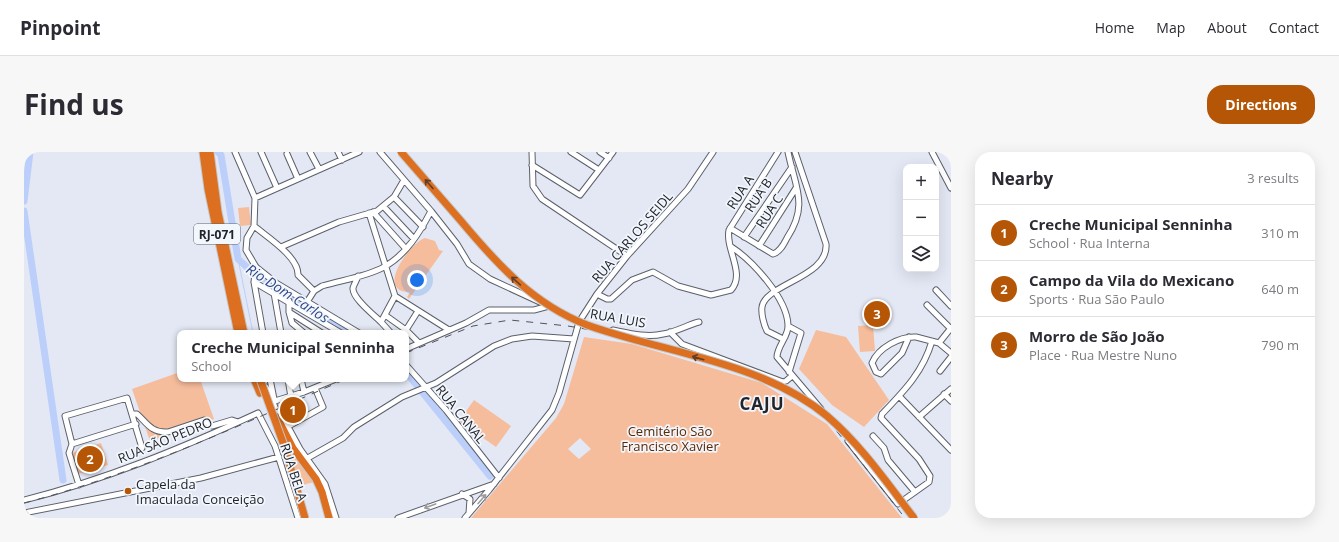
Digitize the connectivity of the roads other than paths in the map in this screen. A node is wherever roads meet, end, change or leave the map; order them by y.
1 (203, 152) edge
2 (235, 152) edge
3 (261, 152) edge
4 (310, 152) edge
5 (338, 152) edge
6 (359, 152) edge
7 (380, 152) edge
8 (401, 152) edge
9 (532, 152) edge
10 (571, 152) edge
11 (600, 152) edge
12 (613, 152) edge
13 (713, 152) edge
14 (778, 152) edge
15 (788, 152) edge
16 (795, 152) edge
17 (932, 152) edge
18 (211, 154) edge
19 (287, 154) dead end
20 (609, 158) junction
21 (342, 160) junction
22 (532, 165) junction
23 (792, 167) junction
24 (319, 170) junction
25 (599, 170) junction
26 (298, 179) junction
27 (404, 180) junction
28 (277, 188) junction
29 (796, 188) junction
30 (951, 188) edge
31 (394, 196) junction
32 (255, 198) junction
33 (383, 206) junction
34 (431, 211) junction
35 (371, 213) junction
36 (254, 226) junction
37 (423, 227) junction
38 (730, 228) junction
39 (744, 237) junction
40 (414, 240) junction
41 (730, 246) junction
42 (759, 246) junction
43 (281, 247) junction
44 (406, 249) junction
45 (627, 256) junction
46 (385, 267) junction
47 (256, 269) junction
48 (358, 276) junction
49 (255, 280) junction
50 (314, 290) junction
51 (936, 290) dead end
52 (775, 291) junction
53 (274, 293) junction
54 (597, 294) junction
55 (395, 296) junction
56 (289, 301) junction
57 (307, 302) junction
58 (927, 305) dead end
59 (549, 306) junction
60 (951, 306) edge
61 (418, 311) junction
62 (290, 312) junction
63 (385, 315) junction
64 (381, 322) junction
65 (579, 322) junction
66 (699, 322) dead end
67 (788, 326) junction
68 (951, 328) edge
69 (237, 330) edge
70 (244, 330) edge
71 (263, 330) edge
72 (280, 330) edge
73 (300, 330) edge
74 (317, 330) edge
75 (336, 330) edge
76 (354, 330) edge
77 (388, 330) edge
78 (406, 330) joint
79 (449, 330) junction
80 (670, 332) junction
81 (409, 333) edge
82 (909, 337) junction
83 (574, 339) junction
84 (783, 339) junction
85 (932, 341) junction
86 (419, 343) junction
87 (940, 343) junction
88 (409, 348) edge
89 (951, 353) edge
90 (951, 357) edge
91 (409, 370) edge
92 (940, 371) dead end
93 (790, 374) junction
94 (255, 382) edge
95 (262, 382) edge
96 (262, 382) edge
97 (271, 382) edge
98 (288, 382) edge
99 (302, 382) edge
100 (329, 382) edge
101 (315, 388) junction
102 (422, 389) junction
103 (951, 389) edge
104 (304, 392) junction
105 (944, 394) junction
106 (291, 397) junction
107 (900, 397) junction
108 (275, 401) junction
109 (951, 402) edge
110 (258, 412) joint
111 (823, 412) dead end
112 (132, 414) junction
113 (919, 417) junction
114 (238, 422) junction
115 (136, 424) junction
116 (287, 428) junction
117 (842, 433) dead end
118 (873, 436) dead end
119 (72, 444) junction
120 (142, 448) dead end
121 (951, 450) edge
122 (279, 457) junction
123 (306, 459) junction
124 (499, 478) junction
125 (494, 484) junction
126 (79, 485) junction
127 (915, 492) junction
128 (462, 494) junction
129 (24, 500) edge
130 (24, 513) edge
131 (467, 516) edge
132 (298, 518) edge
133 (302, 518) edge
134 (305, 518) edge
135 (331, 518) edge
136 (336, 518) edge
137 (398, 518) edge
138 (914, 518) edge

1 - 69 highway, RJ-071
2 - 32 street
3 - 28 street
4 - 24 street
5 - 21 street
6 - 21 street
7 - 27 street, RUA LUIS
138 -> 8 highway, bridge
9 - 22 street
10 - 25 street
11 - 20 street
12 - 20 street
13 - 45 street, RUA CARLOS SEIDL
14 - 38 street, RUA A
15 - 23 street
16 - 52 street
17 - 30 street
18 - 70 highway, RJ-071
19 - 26 street
20 - 25 street
21 - 24 street
22 - 25 street
22 - 45 street
23 - 29 street
23 - 39 street, RUA B
24 - 26 street
26 - 28 street
27 - 31 street
27 - 34 street, RUA LUIS
28 - 32 street
29 - 42 street, RUA C
29 - 42 street
31 - 33 street
31 - 37 street
32 - 36 street
33 - 35 street
33 - 40 street
34 - 37 street
34 - 59 street, RUA LUIS
35 - 43 street
35 - 44 street
35 - 46 street
36 - 43 street
36 - 47 street
37 - 40 street
38 - 39 street
38 - 41 street, RUA A
39 - 42 street
40 - 44 street
41 - 52 street
41 - 54 street, RUA A
43 - 50 street
44 - 46 street
45 - 54 street, RUA CARLOS SEIDL
46 - 48 street
46 - 55 street
47 - 49 street
47 - 57 street
48 - 50 street
48 - 64 street
49 - 53 street
49 - 71 street
50 - 57 street
51 - 60 street
52 - 67 street
52 - 84 street
53 - 56 street
53 - 72 street
54 - 65 street, RUA CARLOS SEIDL
55 - 61 street
55 - 63 street
56 - 62 street
56 - 75 street
57 - 76 street
58 - 68 street
59 - 65 street, RUA LUIS
59 - 79 street
61 - 78 street
61 - 79 street
62 - 73 street
62 - 74 street
63 - 64 street
63 - 78 street
64 - 77 street
65 - 80 street, RUA LUIS
65 - 83 street, RUA CARLOS SEIDL
66 - 80 street, RUA LUIS
67 - 84 street
67 - 93 street
68 - 87 street
79 - 86 street
80 - 93 street
81 - 86 street
82 - 82 street
82 - 85 street
83 - 102 street
83 - 124 street, RUA CARLOS SEIDL
84 - 93 street
85 - 87 street
85 - 107 street
86 - 88 street
87 - 89 street
90 - 92 street
91 - 102 street, RUA CANAL
93 - 111 street
94 - 133 highway
95 - 134 highway, bridge
96 - 135 highway, bridge
97 - 108 street
98 - 106 street
99 - 104 street
100 - 101 street
101 - 104 street
101 - 116 street
102 - 123 street
102 - 124 street, RUA CANAL
103 - 105 street
104 - 106 street
105 - 109 street
105 - 113 street
106 - 108 street
107 - 113 street
107 - 127 street
108 - 116 street
110 - 114 street, RUA SÃO PEDRO
110 - 122 street, RUA BELA
112 - 114 street
112 - 115 street
112 - 119 street
113 - 121 street
114 - 126 street, RUA SÃO PEDRO
115 - 119 street
115 - 120 street
116 - 123 street
117 - 127 street
118 - 127 street
119 - 126 street
122 - 130 street
122 - 132 street, RUA BELA
123 - 136 street
124 - 125 street, RUA CARLOS SEIDL
125 - 128 street
131 -> 125 street, RUA CARLOS SEIDL
126 - 129 street, RUA SÃO PEDRO
128 - 131 street
128 -> 137 street

